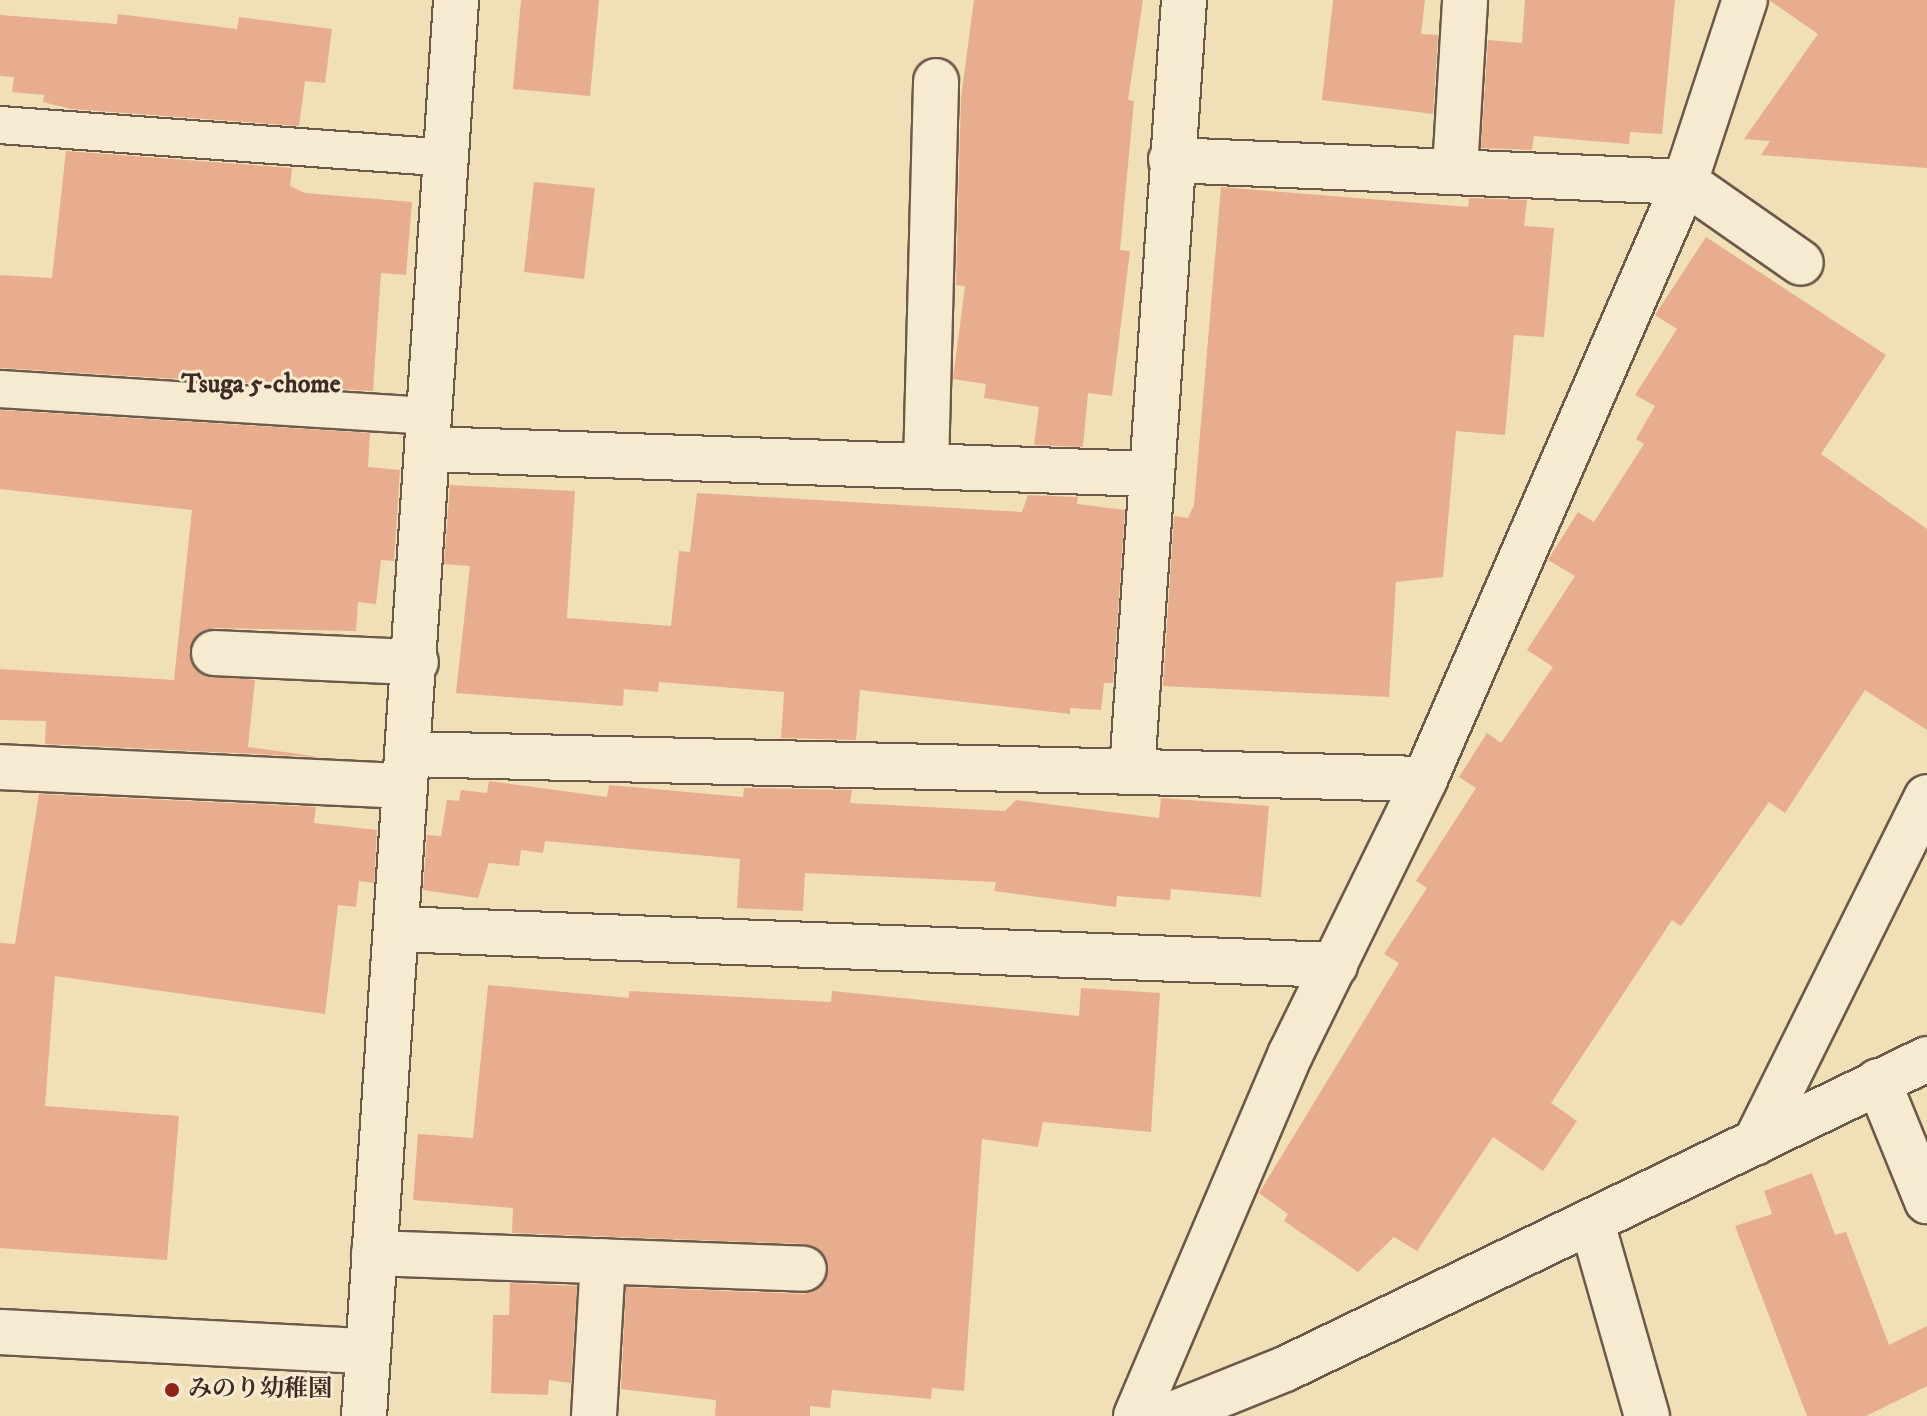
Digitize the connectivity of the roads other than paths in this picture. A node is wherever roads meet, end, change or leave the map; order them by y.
1 (456, 0) edge
2 (1184, 0) edge
3 (1465, 0) edge
4 (1745, 0) edge
5 (936, 81) dead end
6 (0, 125) edge
7 (446, 158) junction
8 (1171, 160) junction
9 (1455, 170) junction
10 (1685, 182) junction
11 (1801, 263) dead end
12 (0, 389) edge
13 (428, 433) junction
14 (926, 466) junction
15 (1149, 474) junction
16 (214, 653) dead end
17 (416, 662) junction
18 (0, 767) edge
19 (407, 770) junction
20 (1132, 771) junction
21 (1425, 779) junction
22 (1927, 797) edge
23 (396, 929) junction
24 (1335, 965) junction
25 (1927, 1059) edge
26 (1878, 1081) junction
27 (1755, 1143) junction
28 (1927, 1201) edge
29 (1592, 1223) junction
30 (374, 1253) junction
31 (603, 1261) junction
32 (804, 1269) dead end
33 (0, 1332) edge
34 (368, 1351) junction
35 (364, 1416) edge
36 (594, 1416) edge
37 (1136, 1416) edge
38 (1168, 1416) edge
39 (1647, 1416) edge

1 - 7 street
2 - 8 street
3 - 9 street
4 - 10 street
5 - 14 street
6 - 7 lane
7 - 13 street
8 - 9 street
8 - 15 street
9 - 10 street
10 - 11 street
10 - 21 street
12 - 13 lane
13 - 14 street
13 - 17 street
14 - 15 street
15 - 20 street
16 - 17 street
17 - 19 street
18 - 19 street
19 - 20 street
19 - 23 street
20 - 21 street
21 - 24 street
22 - 27 street
23 - 24 street
23 - 30 street
24 - 37 street
25 - 26 street
26 - 27 street
26 - 28 street
27 - 29 street
29 - 38 street
29 - 39 street
30 - 31 street
30 - 34 street
31 - 32 street
31 - 36 street
33 - 34 street
34 - 35 street

